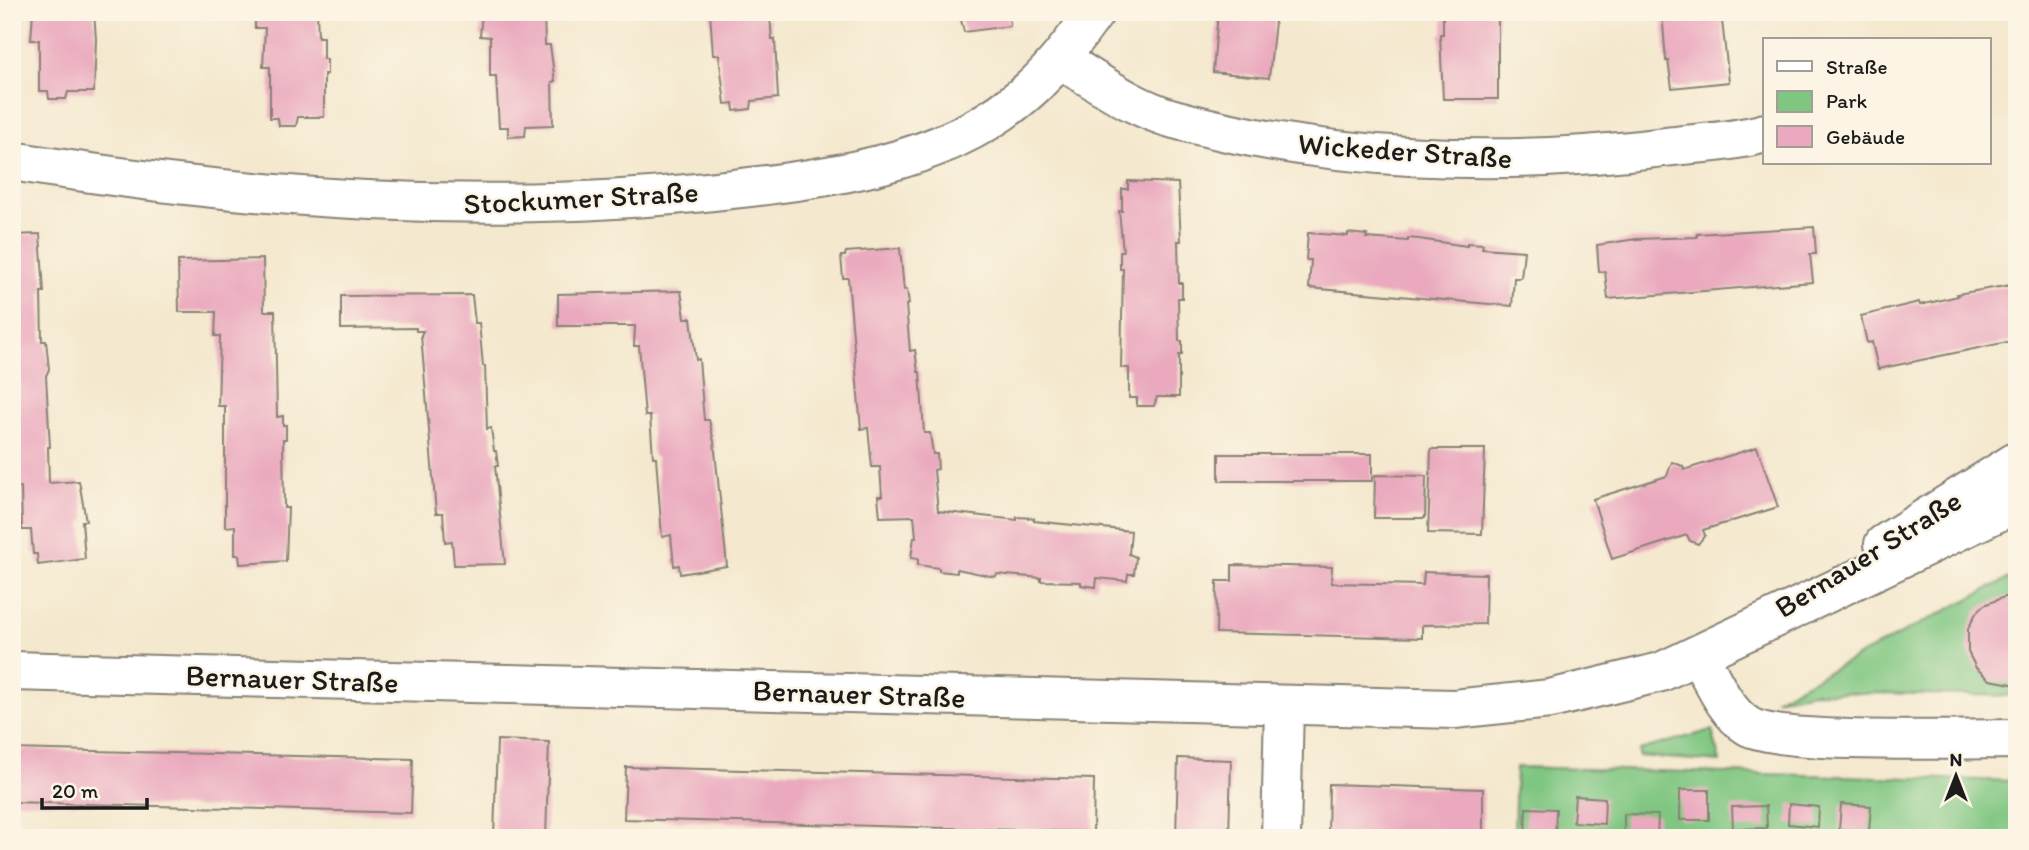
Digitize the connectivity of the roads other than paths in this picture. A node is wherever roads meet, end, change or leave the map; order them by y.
1 (1095, 12) edge
2 (1061, 60) junction
3 (1763, 133) edge
4 (12, 161) edge
5 (2017, 461) edge
6 (2017, 503) edge
7 (1709, 651) junction
8 (12, 671) edge
9 (1284, 705) junction
10 (2017, 740) edge
11 (1281, 838) edge

1 - 2 main road, Stockumer Straße
2 - 3 main road, Wickeder Straße
2 - 4 main road, Stockumer Straße
5 - 7 main road, Bernauer Straße
6 - 7 main road, Bernauer Straße
7 - 9 main road, Bernauer Straße
7 - 10 main road
8 - 9 main road, Bernauer Straße
9 - 11 main road

